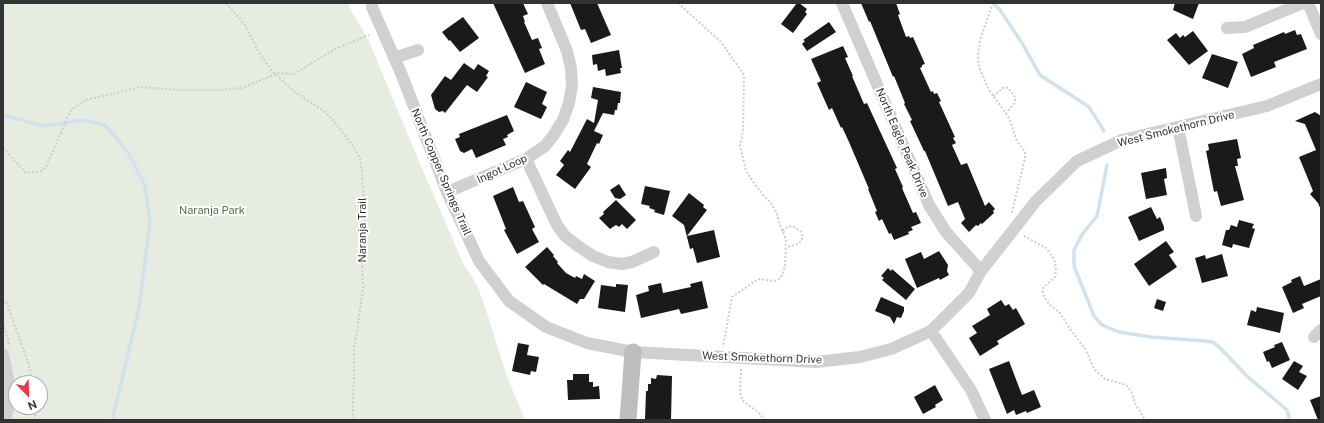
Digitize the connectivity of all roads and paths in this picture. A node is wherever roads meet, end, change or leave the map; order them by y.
1 (226, 3) edge
2 (372, 3) edge
3 (547, 3) edge
4 (678, 3) edge
5 (842, 3) edge
6 (992, 3) edge
7 (1303, 3) edge
8 (1308, 3) edge
9 (1227, 28) dead end
10 (1321, 34) edge
11 (369, 35) dead end
12 (418, 50) dead end
13 (394, 58) junction
14 (276, 74) junction
15 (1321, 84) edge
16 (993, 96) junction
17 (1006, 113) junction
18 (1178, 127) junction
19 (3, 148) edge
20 (526, 159) junction
21 (447, 192) junction
22 (1013, 209) dead end
23 (1196, 216) dead end
24 (783, 231) junction
25 (1024, 236) dead end
26 (786, 247) junction
27 (654, 252) dead end
28 (980, 271) junction
29 (3, 302) edge
30 (931, 331) junction
31 (634, 352) junction
32 (3, 355) edge
33 (721, 357) junction
34 (743, 358) junction
35 (31, 375) edge
36 (5, 420) edge
37 (355, 420) edge
38 (628, 420) edge
39 (765, 420) edge
40 (985, 420) edge
41 (1145, 420) edge

1 - 14 path, Naranja Trail
2 - 13 street, North Copper Springs Trail
3 - 20 street, Ingot Loop
4 - 24 path
5 - 28 street, North Eagle Peak Drive
6 - 16 path
7 - 9 street
8 - 10 street
11 - 14 path
12 - 13 street
13 - 21 street, North Copper Springs Trail
14 - 19 path
14 - 37 path, Naranja Trail
15 - 18 street, West Smokethorn Drive
16 - 17 path
16 - 17 path
17 - 22 path
18 - 23 street
18 - 28 street, West Smokethorn Drive
20 - 21 street, Ingot Loop
20 - 27 street
21 - 31 street, North Copper Springs Trail
24 - 26 path
24 - 26 path
25 - 41 path
26 - 33 path
28 - 30 street, West Smokethorn Drive
29 - 35 path
30 - 34 street, West Smokethorn Drive
30 - 40 street
31 - 33 street, West Smokethorn Drive
31 - 38 street
32 - 36 street
33 - 34 street, West Smokethorn Drive
34 - 39 path

